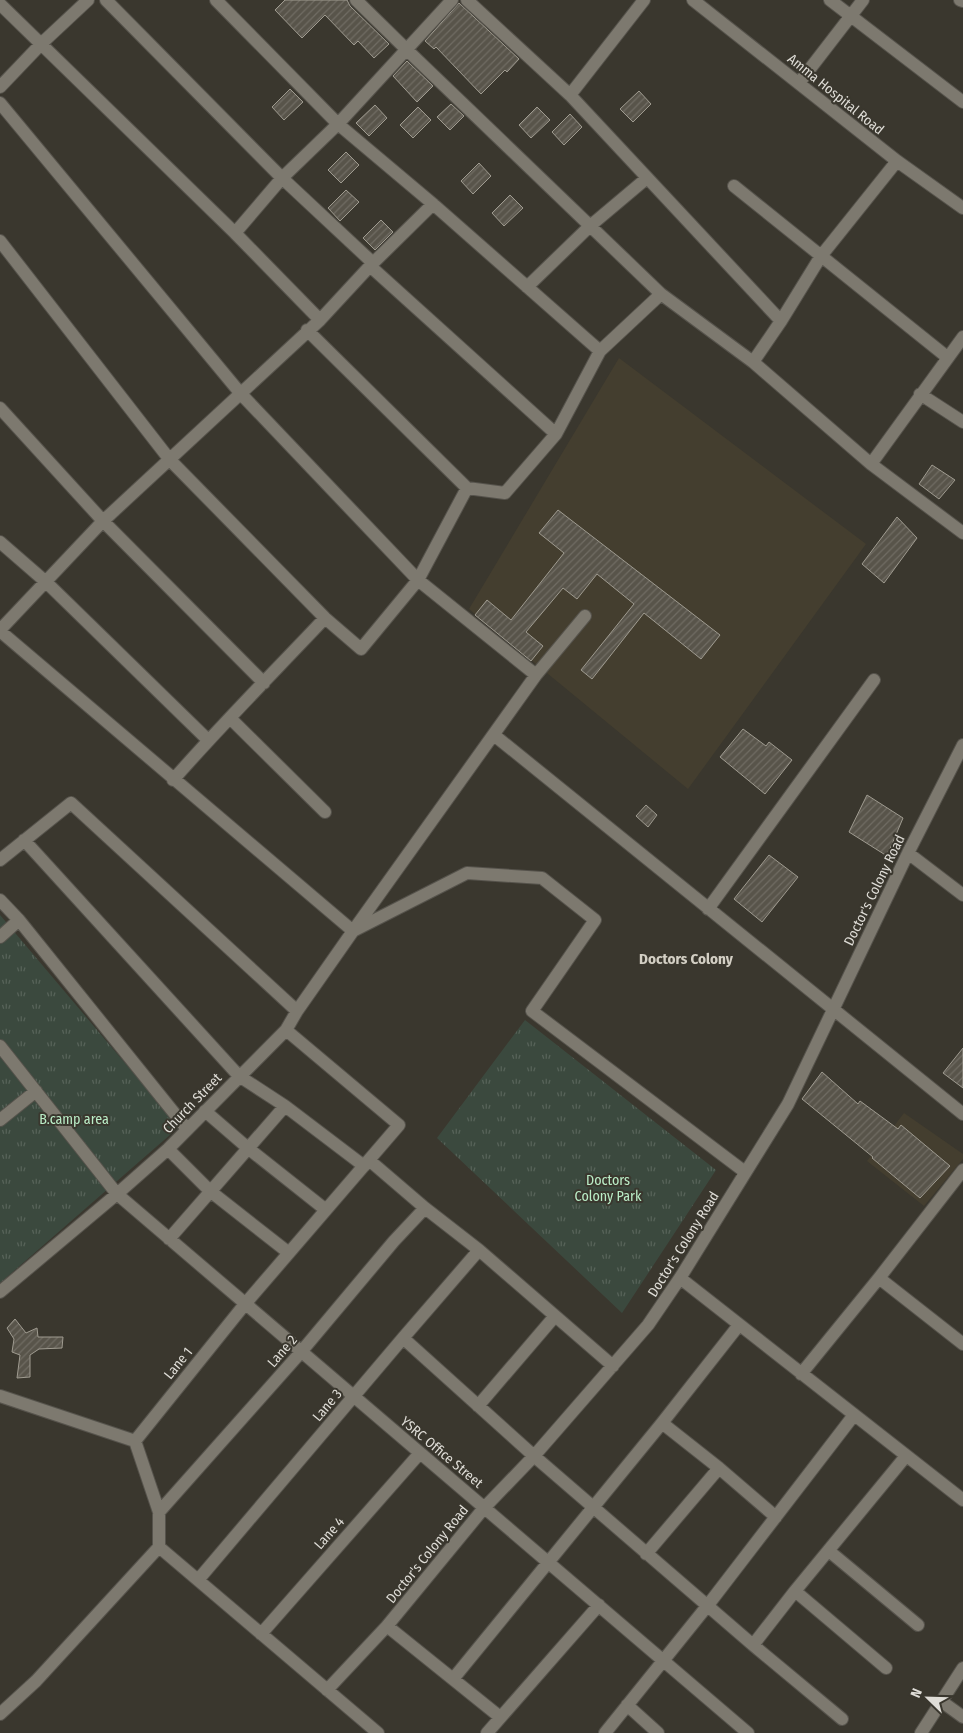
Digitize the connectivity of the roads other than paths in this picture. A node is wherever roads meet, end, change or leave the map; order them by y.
1 (88, 0) edge
2 (106, 0) edge
3 (216, 0) edge
4 (356, 0) edge
5 (452, 0) edge
6 (467, 0) edge
7 (644, 0) edge
8 (693, 0) edge
9 (830, 0) edge
10 (863, 0) edge
11 (0, 4) edge
12 (852, 16) junction
13 (42, 43) junction
14 (406, 50) junction
15 (799, 83) junction
16 (0, 87) edge
17 (570, 95) junction
18 (963, 102) edge
19 (0, 103) edge
20 (338, 124) junction
21 (896, 161) junction
22 (282, 178) junction
23 (647, 178) junction
24 (734, 186) dead end
25 (432, 204) junction
26 (963, 208) edge
27 (590, 226) junction
28 (235, 233) junction
29 (0, 241) edge
30 (821, 256) junction
31 (372, 265) junction
32 (527, 286) junction
33 (661, 294) junction
34 (320, 320) junction
35 (781, 321) junction
36 (307, 330) junction
37 (963, 337) edge
38 (600, 351) junction
39 (947, 357) junction
40 (753, 362) junction
41 (241, 394) junction
42 (920, 394) junction
43 (0, 408) edge
44 (963, 422) edge
45 (556, 434) junction
46 (170, 460) junction
47 (871, 464) junction
48 (467, 488) junction
49 (103, 521) junction
50 (963, 533) edge
51 (0, 542) edge
52 (418, 580) junction
53 (46, 582) junction
54 (585, 616) dead end
55 (325, 618) junction
56 (0, 631) edge
57 (536, 676) junction
58 (874, 680) dead end
59 (264, 683) junction
60 (230, 718) junction
61 (494, 735) junction
62 (208, 740) junction
63 (963, 745) edge
64 (173, 780) junction
65 (325, 812) dead end
66 (24, 840) junction
67 (908, 853) junction
68 (0, 860) edge
69 (963, 895) edge
70 (0, 900) edge
71 (708, 909) junction
72 (19, 920) junction
73 (353, 931) junction
74 (0, 937) edge
75 (834, 1010) junction
76 (297, 1011) junction
77 (286, 1030) junction
78 (0, 1046) edge
79 (240, 1076) junction
80 (36, 1091) junction
81 (285, 1106) junction
82 (205, 1111) junction
83 (963, 1114) edge
84 (0, 1120) edge
85 (187, 1129) junction
86 (168, 1149) junction
87 (249, 1149) junction
88 (367, 1163) junction
89 (963, 1170) edge
90 (745, 1172) junction
91 (210, 1191) junction
92 (117, 1194) junction
93 (425, 1208) junction
94 (326, 1210) junction
95 (169, 1239) junction
96 (480, 1250) junction
97 (289, 1253) junction
98 (680, 1278) junction
99 (879, 1278) junction
100 (0, 1292) edge
101 (245, 1304) junction
102 (555, 1316) junction
103 (739, 1325) junction
104 (402, 1338) junction
105 (963, 1344) edge
106 (301, 1352) junction
107 (613, 1366) junction
108 (801, 1374) junction
109 (0, 1396) edge
110 (354, 1396) junction
111 (478, 1406) junction
112 (854, 1415) junction
113 (662, 1423) junction
114 (135, 1440) junction
115 (420, 1453) junction
116 (534, 1456) junction
117 (906, 1456) junction
118 (719, 1468) junction
119 (963, 1500) edge
120 (484, 1508) junction
121 (593, 1508) junction
122 (159, 1512) junction
123 (776, 1517) junction
124 (159, 1547) junction
125 (829, 1550) junction
126 (646, 1554) junction
127 (548, 1563) junction
128 (198, 1580) junction
129 (795, 1591) junction
130 (599, 1605) junction
131 (708, 1605) junction
132 (918, 1625) dead end
133 (387, 1626) junction
134 (261, 1634) junction
135 (752, 1645) junction
136 (664, 1661) junction
137 (886, 1668) dead end
138 (963, 1668) edge
139 (453, 1679) junction
140 (328, 1690) junction
141 (941, 1701) junction
142 (627, 1706) junction
143 (0, 1714) edge
144 (500, 1717) junction
145 (963, 1717) edge
146 (842, 1719) dead end
147 (378, 1733) edge
148 (487, 1733) edge
149 (605, 1733) edge
150 (658, 1733) edge
151 (748, 1733) edge
152 (921, 1733) edge

1 - 13 street
2 - 22 street
3 - 20 street
4 - 14 street
5 - 14 street
6 - 17 street
7 - 17 street
8 - 15 street, Amma Hospital Road
9 - 12 street
10 - 12 street
11 - 13 street
12 - 15 street
12 - 18 street
13 - 16 street
13 - 28 street
14 - 20 street
14 - 27 street
15 - 21 street, Amma Hospital Road
17 - 23 street
19 - 41 street
20 - 22 street
20 - 25 street
21 - 26 street, Amma Hospital Road
21 - 30 street
22 - 28 street
22 - 31 street
23 - 27 street
23 - 35 street
24 - 30 street
25 - 31 street
25 - 32 street
27 - 32 street
27 - 33 street
28 - 34 street
29 - 46 street
30 - 35 street
30 - 39 street
31 - 34 street
31 - 45 street
32 - 38 street
33 - 38 street
33 - 40 street
34 - 36 street
35 - 40 street
36 - 41 street
36 - 48 street
37 - 39 street
38 - 45 street
39 - 42 street
40 - 47 street
41 - 46 street
41 - 52 street
42 - 44 street
42 - 47 street
43 - 49 street
45 - 48 street
46 - 49 street
46 - 55 street
47 - 50 street
48 - 52 street
49 - 53 street
49 - 59 street
51 - 53 street
52 - 55 street
52 - 57 street
53 - 56 street
53 - 62 street
54 - 57 street, Church Street
55 - 59 street
56 - 64 street
57 - 61 street, Church Street
58 - 71 street
59 - 60 street
60 - 62 street
60 - 65 street
61 - 71 street
61 - 73 street, Church Street
62 - 64 street
63 - 67 street, Doctor's Colony Road
64 - 73 street
66 - 68 street
66 - 76 street
66 - 79 street
67 - 69 street
67 - 75 street, Doctor's Colony Road
70 - 72 street
71 - 75 street
72 - 74 street
72 - 85 street
73 - 76 street, Church Street
73 - 90 street
75 - 83 street
75 - 90 street, Doctor's Colony Road
76 - 77 street, Church Street
77 - 79 street, Church Street
77 - 88 street, Lane 1
78 - 80 street, YSRC Office Street
79 - 81 street
79 - 82 street, Church Street
80 - 84 street
80 - 92 street, YSRC Office Street
81 - 87 street
81 - 88 street
82 - 85 street, Church Street
82 - 87 street
85 - 86 street, Church Street
86 - 91 street
86 - 92 street, Church Street
87 - 91 street
87 - 94 street
88 - 93 street
88 - 94 street, Lane 1
89 - 99 street
90 - 98 street, Doctor's Colony Road
91 - 95 street
91 - 97 street
92 - 95 street, YSRC Office Street
92 - 100 street, Church Street
93 - 96 street
93 - 106 street, Lane 2
94 - 97 street, Lane 1
95 - 101 street, YSRC Office Street
96 - 102 street
96 - 104 street, Lane 3
97 - 101 street, Lane 1
98 - 103 street
98 - 107 street, Doctor's Colony Road
99 - 105 street
99 - 108 street
101 - 106 street, YSRC Office Street
101 - 114 street, Lane 1
102 - 107 street
102 - 111 street
103 - 108 street
103 - 113 street
104 - 110 street, Lane 3
104 - 111 street
106 - 110 street, YSRC Office Street
106 - 122 street, Lane 2
107 - 116 street, Doctor's Colony Road
108 - 112 street
109 - 114 street
110 - 115 street, YSRC Office Street
110 - 128 street, Lane 3
111 - 116 street
112 - 117 street
112 - 123 street
113 - 118 street
113 - 121 street
114 - 122 street
115 - 120 street, YSRC Office Street
115 - 134 street, Lane 4
116 - 120 street, Doctor's Colony Road
116 - 121 street
117 - 119 street
117 - 125 street
118 - 123 street
118 - 126 street
120 - 127 street, YSRC Office Street
120 - 133 street, Doctor's Colony Road
121 - 126 street
121 - 127 street
122 - 124 street
123 - 131 street
124 - 128 street
124 - 143 street
125 - 129 street
125 - 132 street
126 - 131 street
127 - 130 street, YSRC Office Street
127 - 139 street
128 - 134 street
129 - 135 street
129 - 137 street
130 - 136 street, YSRC Office Street
130 - 144 street
131 - 135 street
131 - 136 street
133 - 139 street
133 - 140 street, Doctor's Colony Road
134 - 140 street
135 - 146 street
136 - 142 street
136 - 151 street, YSRC Office Street
138 - 141 street
139 - 144 street
140 - 147 street
141 - 145 street
141 - 152 street
142 - 149 street
142 - 150 street
144 - 148 street

